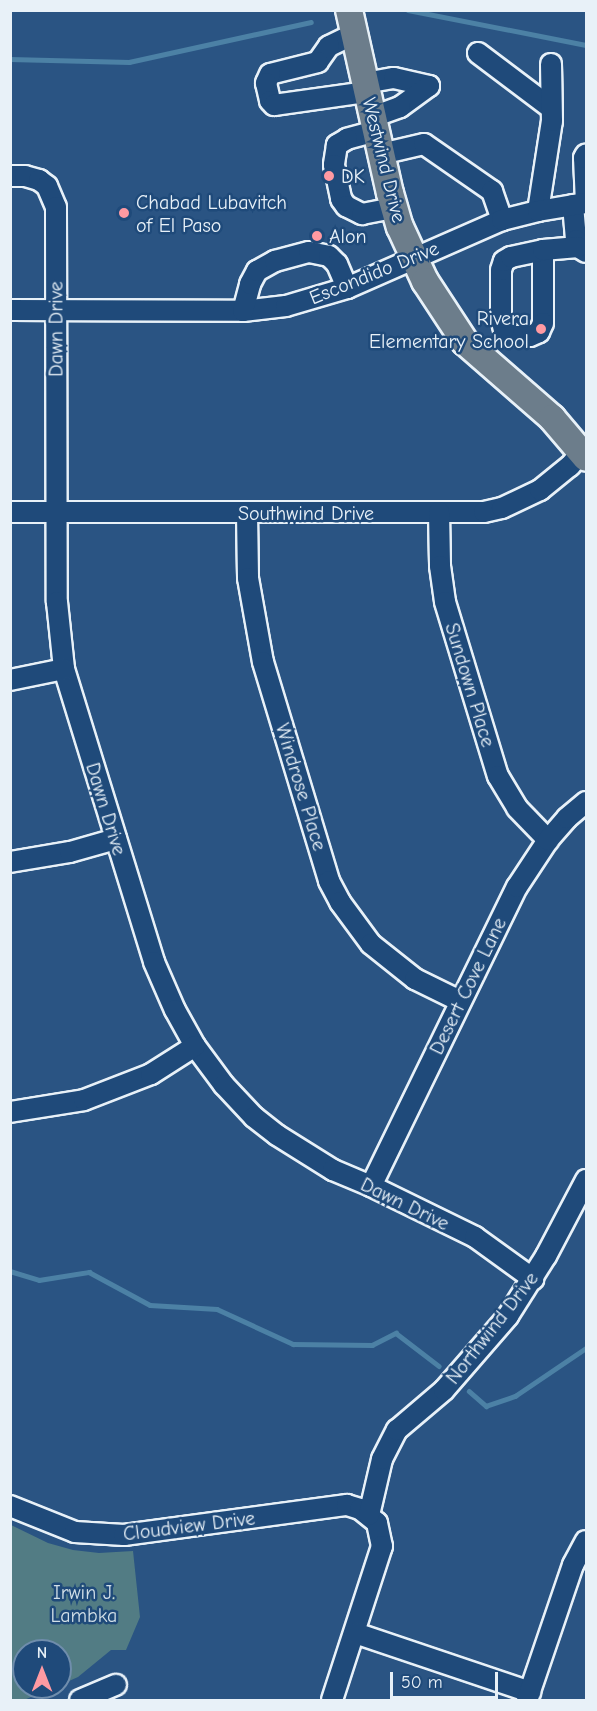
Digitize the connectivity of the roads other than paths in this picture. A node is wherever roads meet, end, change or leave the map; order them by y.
1 (351, 22) edge
2 (478, 53) dead end
3 (551, 64) dead end
4 (366, 87) junction
5 (551, 108) junction
6 (377, 134) junction
7 (586, 154) edge
8 (10, 176) edge
9 (582, 204) edge
10 (394, 208) junction
11 (538, 211) junction
12 (502, 220) junction
13 (543, 250) dead end
14 (582, 250) edge
15 (414, 259) junction
16 (347, 288) junction
17 (10, 310) edge
18 (57, 310) junction
19 (243, 311) junction
20 (584, 454) edge
21 (10, 512) edge
22 (56, 513) junction
23 (247, 513) junction
24 (439, 513) junction
25 (64, 669) junction
26 (10, 680) edge
27 (586, 802) edge
28 (116, 839) junction
29 (548, 840) junction
30 (10, 862) edge
31 (460, 1001) junction
32 (195, 1046) junction
33 (10, 1112) edge
34 (586, 1180) edge
35 (371, 1186) junction
36 (533, 1279) junction
37 (10, 1506) edge
38 (369, 1515) junction
39 (586, 1541) edge
40 (355, 1633) junction
41 (116, 1684) dead end
42 (529, 1696) edge
43 (80, 1701) edge
44 (332, 1701) edge

1 - 4 main road, Westwind Drive
1 - 4 street
2 - 5 street
3 - 5 street
4 - 6 main road, Westwind Drive
4 - 6 street
5 - 11 street
6 - 10 main road, Westwind Drive
6 - 10 street
6 - 12 street
7 - 9 street
8 - 18 street, Dawn Drive
9 - 11 street, Escondido Drive
9 - 14 street
10 - 15 main road, Westwind Drive
11 - 12 street, Escondido Drive
12 - 15 street, Escondido Drive
13 - 14 street
15 - 16 street, Escondido Drive
15 - 20 main road, Westwind Drive
16 - 19 street, Escondido Drive
16 - 19 street
17 - 18 street, Escondido Drive
18 - 19 street, Escondido Drive
18 - 22 street, Dawn Drive
20 - 24 street, Southwind Drive
21 - 22 street, Southwind Drive
22 - 23 street, Southwind Drive
22 - 25 street, Dawn Drive
23 - 24 street, Southwind Drive
23 - 31 street, Windrose Place
24 - 29 street, Sundown Place
25 - 26 street
25 - 28 street, Dawn Drive
27 - 29 street, Desert Cove Lane
28 - 30 street
28 - 32 street, Dawn Drive
29 - 31 street, Desert Cove Lane
31 - 35 street, Desert Cove Lane
32 - 33 street
32 - 35 street, Dawn Drive
34 - 36 street, Northwind Drive
35 - 36 street, Dawn Drive
36 - 38 street, Northwind Drive
37 - 38 street, Cloudview Drive
38 - 40 street
39 - 42 street
40 - 42 street
40 - 44 street
41 - 43 street

